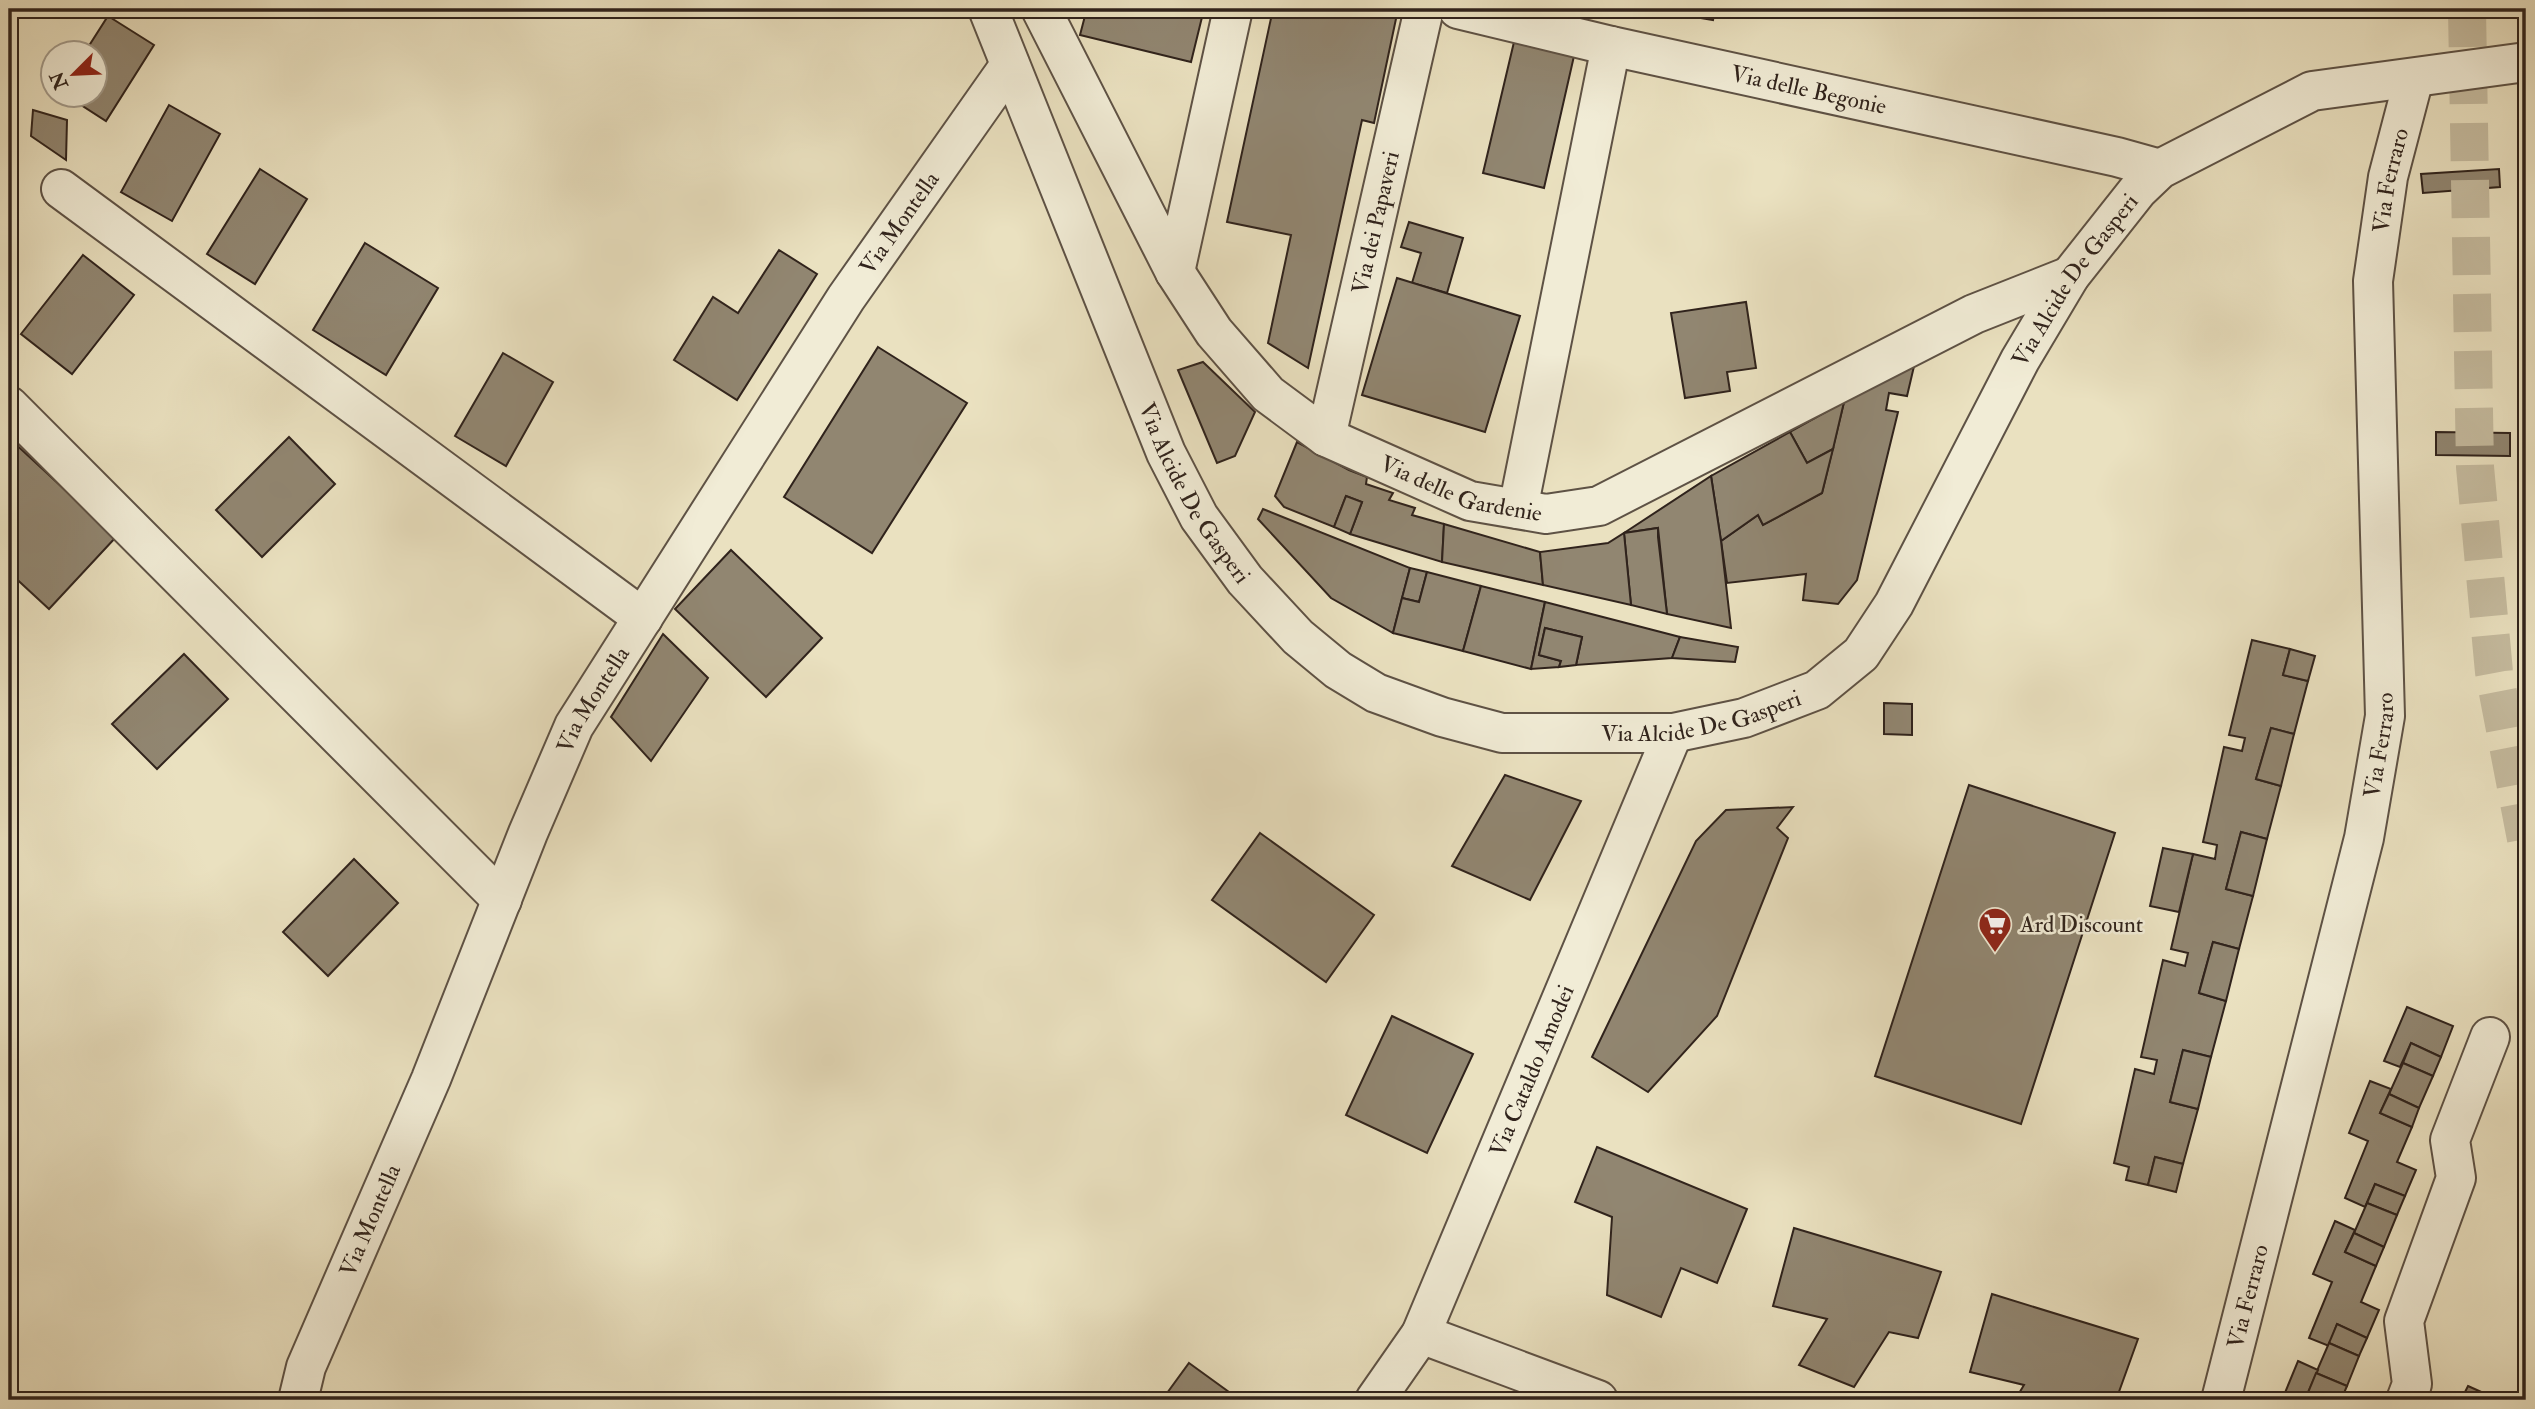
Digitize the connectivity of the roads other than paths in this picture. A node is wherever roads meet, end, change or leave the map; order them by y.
1 (988, 9) edge
2 (1041, 9) edge
3 (1233, 9) edge
4 (1423, 9) edge
5 (1458, 9) edge
6 (1611, 46) junction
7 (2526, 62) edge
8 (1010, 65) junction
9 (2414, 78) junction
10 (2160, 169) junction
11 (61, 189) dead end
12 (1175, 272) junction
13 (2070, 276) junction
14 (9, 406) edge
15 (1326, 437) junction
16 (1518, 509) junction
17 (643, 618) junction
18 (1673, 733) junction
19 (502, 900) junction
20 (2490, 1037) dead end
21 (1421, 1334) junction
22 (298, 1400) edge
23 (1375, 1400) edge
24 (1598, 1400) edge
25 (2221, 1400) edge
26 (2406, 1400) edge

1 - 8 street, Via Alcide De Gasperi
2 - 12 street, Via delle Gardenie
3 - 12 street
4 - 15 street, Via dei Papaveri
5 - 6 street, Via delle Begonie
6 - 10 street, Via delle Begonie
6 - 16 street
7 - 9 street, Via Alcide De Gasperi
8 - 17 street, Via Montella
8 - 18 street, Via Alcide De Gasperi
9 - 10 street, Via Alcide De Gasperi
9 - 25 street, Via Ferraro
10 - 13 street, Via Alcide De Gasperi
11 - 17 street
12 - 15 street, Via delle Gardenie
13 - 16 street, Via delle Gardenie
13 - 18 street, Via Alcide De Gasperi
14 - 19 street
15 - 16 street, Via delle Gardenie
17 - 19 street, Via Montella
18 - 21 street, Via Cataldo Amodei
19 - 22 street, Via Montella
20 - 26 street
21 - 23 street, Via Cataldo Amodei
21 - 24 street

